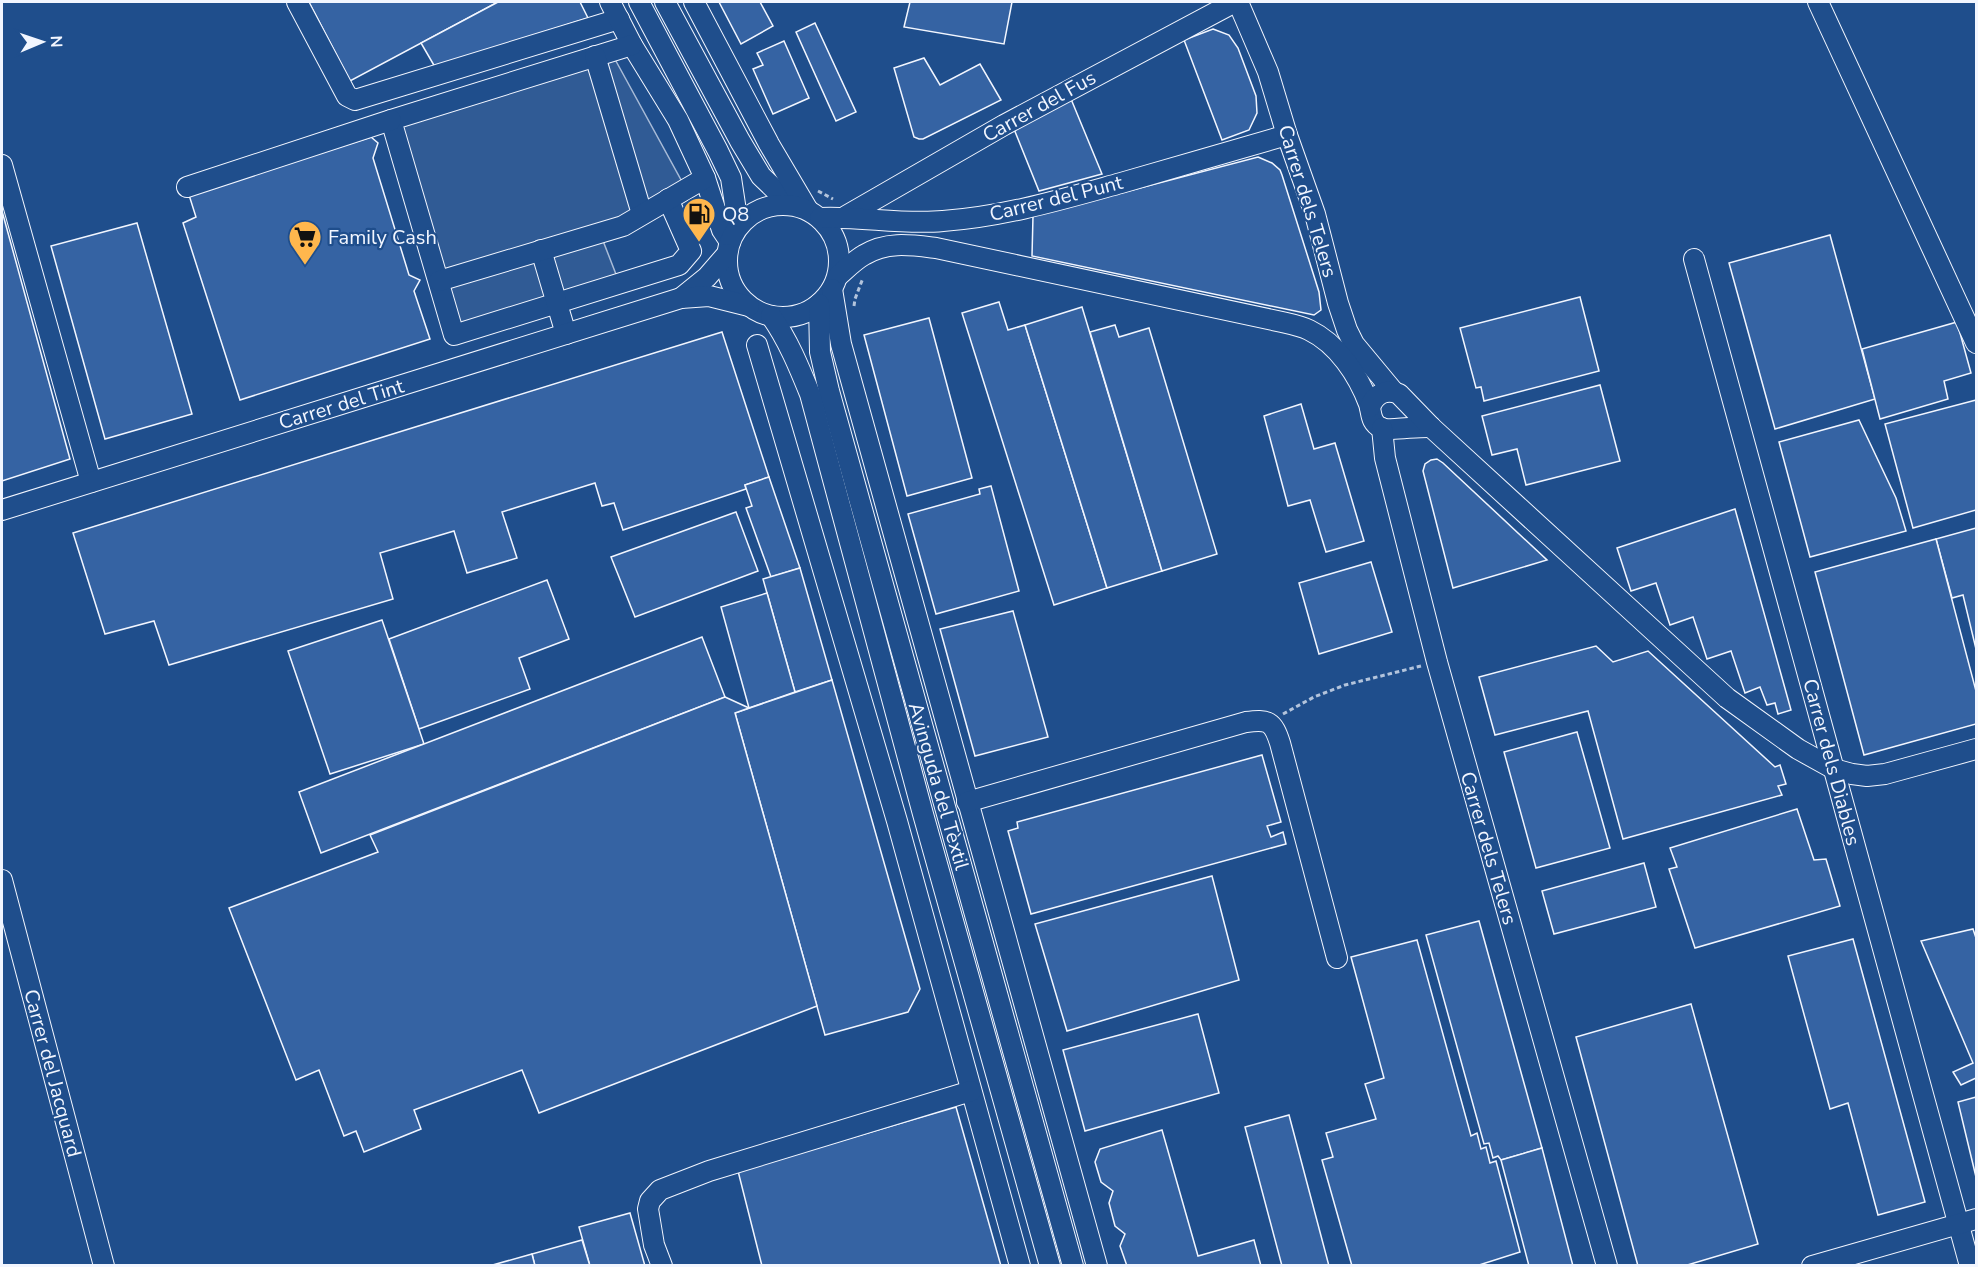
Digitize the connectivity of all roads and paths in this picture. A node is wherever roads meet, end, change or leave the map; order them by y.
1 (297, 2) edge
2 (610, 2) edge
3 (639, 2) edge
4 (665, 2) edge
5 (694, 2) edge
6 (1236, 2) edge
7 (1818, 2) edge
8 (619, 20) junction
9 (632, 45) junction
10 (595, 56) junction
11 (391, 120) junction
12 (1287, 135) junction
13 (2, 165) edge
14 (705, 178) junction
15 (188, 187) dead end
16 (668, 199) junction
17 (806, 211) junction
18 (642, 214) junction
19 (846, 216) junction
20 (731, 242) junction
21 (541, 250) junction
22 (1694, 259) dead end
23 (439, 280) junction
24 (830, 290) junction
25 (681, 298) junction
26 (556, 302) junction
27 (1338, 303) junction
28 (749, 306) junction
29 (771, 316) junction
30 (1309, 329) junction
31 (566, 334) junction
32 (1977, 343) edge
33 (757, 345) dead end
34 (1400, 398) junction
35 (1370, 407) junction
36 (1431, 427) junction
37 (1390, 428) junction
38 (91, 482) junction
39 (2, 510) edge
40 (1437, 662) junction
41 (1269, 722) junction
42 (1977, 748) edge
43 (1834, 769) junction
44 (967, 802) junction
45 (923, 814) junction
46 (897, 821) junction
47 (2, 880) edge
48 (1337, 958) dead end
49 (971, 1091) junction
50 (1968, 1222) edge
51 (104, 1266) edge
52 (662, 1266) edge
53 (1020, 1266) edge
54 (1050, 1266) edge
55 (1073, 1266) edge
56 (1097, 1266) edge
57 (1607, 1266) edge
58 (1812, 1266) edge
59 (1970, 1266) edge

1 - 8 street
2 - 8 street
3 - 20 street
4 - 17 street
5 - 17 street
6 - 12 street, Carrer dels Telers
6 - 19 street, Carrer del Fus
7 - 32 street
8 - 9 street
9 - 10 street
9 - 14 street
10 - 11 street
10 - 18 street
11 - 15 street
11 - 23 street
12 - 19 street, Carrer del Punt
12 - 27 street, Carrer dels Telers
13 - 38 street
14 - 16 street
14 - 20 street
16 - 18 street
16 - 26 street
17 - 19 street, Carrer del Punt
17 - 20 street
17 - 24 street
18 - 21 street
20 - 25 street
20 - 28 street
21 - 23 street
21 - 26 street
22 - 43 street, Carrer dels Diables
23 - 26 street
24 - 29 street
24 - 30 street
24 - 44 street
24 - 55 street, Avinguda del Tèxtil
25 - 28 street
25 - 31 street, Carrer del Tint
26 - 31 street
27 - 30 street
27 - 34 street, Carrer dels Telers
28 - 29 street
29 - 45 street, Avinguda del Tèxtil
30 - 35 street
31 - 38 street, Carrer del Tint
33 - 46 street
34 - 35 street
34 - 36 street, Carrer dels Telers
34 - 37 street
35 - 37 street
36 - 37 street
36 - 43 street, Carrer dels Telers
37 - 40 street, Carrer dels Telers
38 - 39 street, Carrer del Tint
40 - 41 path
40 - 57 street, Carrer dels Telers
41 - 44 street
41 - 48 street
42 - 43 street, Carrer dels Telers
43 - 50 street, Carrer dels Diables
44 - 56 street
45 - 46 street
45 - 54 street, Avinguda del Tèxtil
46 - 49 street
47 - 51 street, Carrer del Jacquard
49 - 52 street
49 - 53 street
50 - 58 street
50 - 59 street, Carrer dels Diables

